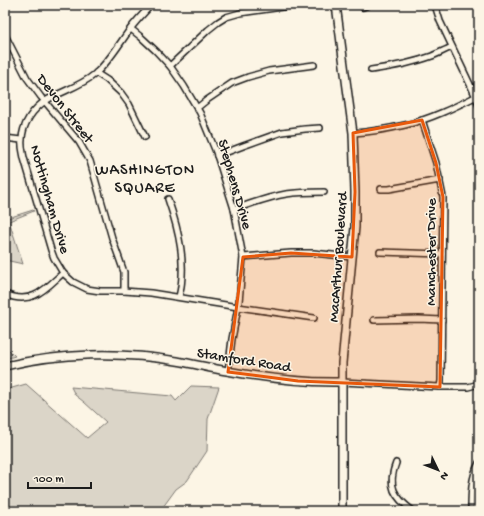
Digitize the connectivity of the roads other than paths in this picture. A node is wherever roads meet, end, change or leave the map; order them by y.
1 (151, 5) edge
2 (296, 5) edge
3 (336, 5) edge
4 (435, 5) edge
5 (254, 8) edge
6 (131, 29) junction
7 (5, 35) edge
8 (452, 47) junction
9 (314, 65) dead end
10 (170, 66) junction
11 (372, 70) dead end
12 (96, 73) junction
13 (478, 96) edge
14 (45, 101) junction
15 (479, 106) edge
16 (197, 108) junction
17 (422, 120) junction
18 (320, 128) dead end
19 (353, 133) junction
20 (145, 137) dead end
21 (5, 138) edge
22 (22, 140) junction
23 (217, 156) junction
24 (440, 180) junction
25 (381, 189) dead end
26 (324, 192) dead end
27 (168, 199) dead end
28 (234, 209) junction
29 (380, 252) dead end
30 (442, 254) junction
31 (243, 257) junction
32 (352, 257) junction
33 (63, 273) junction
34 (124, 291) junction
35 (5, 294) edge
36 (179, 298) junction
37 (238, 308) junction
38 (314, 318) dead end
39 (374, 320) dead end
40 (442, 320) junction
41 (5, 366) edge
42 (228, 372) junction
43 (342, 382) junction
44 (479, 384) edge
45 (440, 387) junction
46 (396, 463) dead end
47 (479, 463) edge
48 (342, 511) edge
49 (413, 511) edge
50 (471, 511) edge

1 - 6 street, Nottingham Drive
2 - 5 street
3 - 19 street, MacArthur Boulevard
4 - 8 street
5 - 10 street
6 - 10 street, Stephens Drive
6 - 12 street, Nottingham Drive
7 - 14 street, Devon Street
8 - 11 street
8 - 13 street
9 - 16 street
10 - 16 street, Stephens Drive
12 - 14 street, Nottingham Drive
12 - 20 street
13 - 15 street
13 - 17 street
14 - 22 street, Nottingham Drive
14 - 34 street, Devon Street
16 - 23 street, Stephens Drive
17 - 19 street
17 - 24 street, Manchester Drive
18 - 23 street
19 - 32 street, MacArthur Boulevard
21 - 22 street
22 - 33 street, Nottingham Drive
23 - 28 street, Stephens Drive
24 - 25 street
24 - 30 street, Manchester Drive
26 - 28 street
27 - 36 street
28 - 31 street, Stephens Drive
29 - 30 street
30 - 40 street, Manchester Drive
31 - 32 street
31 - 37 street, Stephens Drive
32 - 43 street, MacArthur Boulevard
33 - 34 street, Nottingham Drive
33 - 35 street
34 - 36 street, Nottingham Drive
36 - 37 street, Nottingham Drive
37 - 38 street, Nottingham Drive
37 - 42 street, Stephens Drive
39 - 40 street
40 - 45 street, Manchester Drive
41 - 42 street, Stamford Road
42 - 43 street, Stamford Road
43 - 45 street, Stamford Road
43 - 48 street, MacArthur Boulevard
44 - 45 street, Stamford Road
46 - 49 street
47 - 50 street

